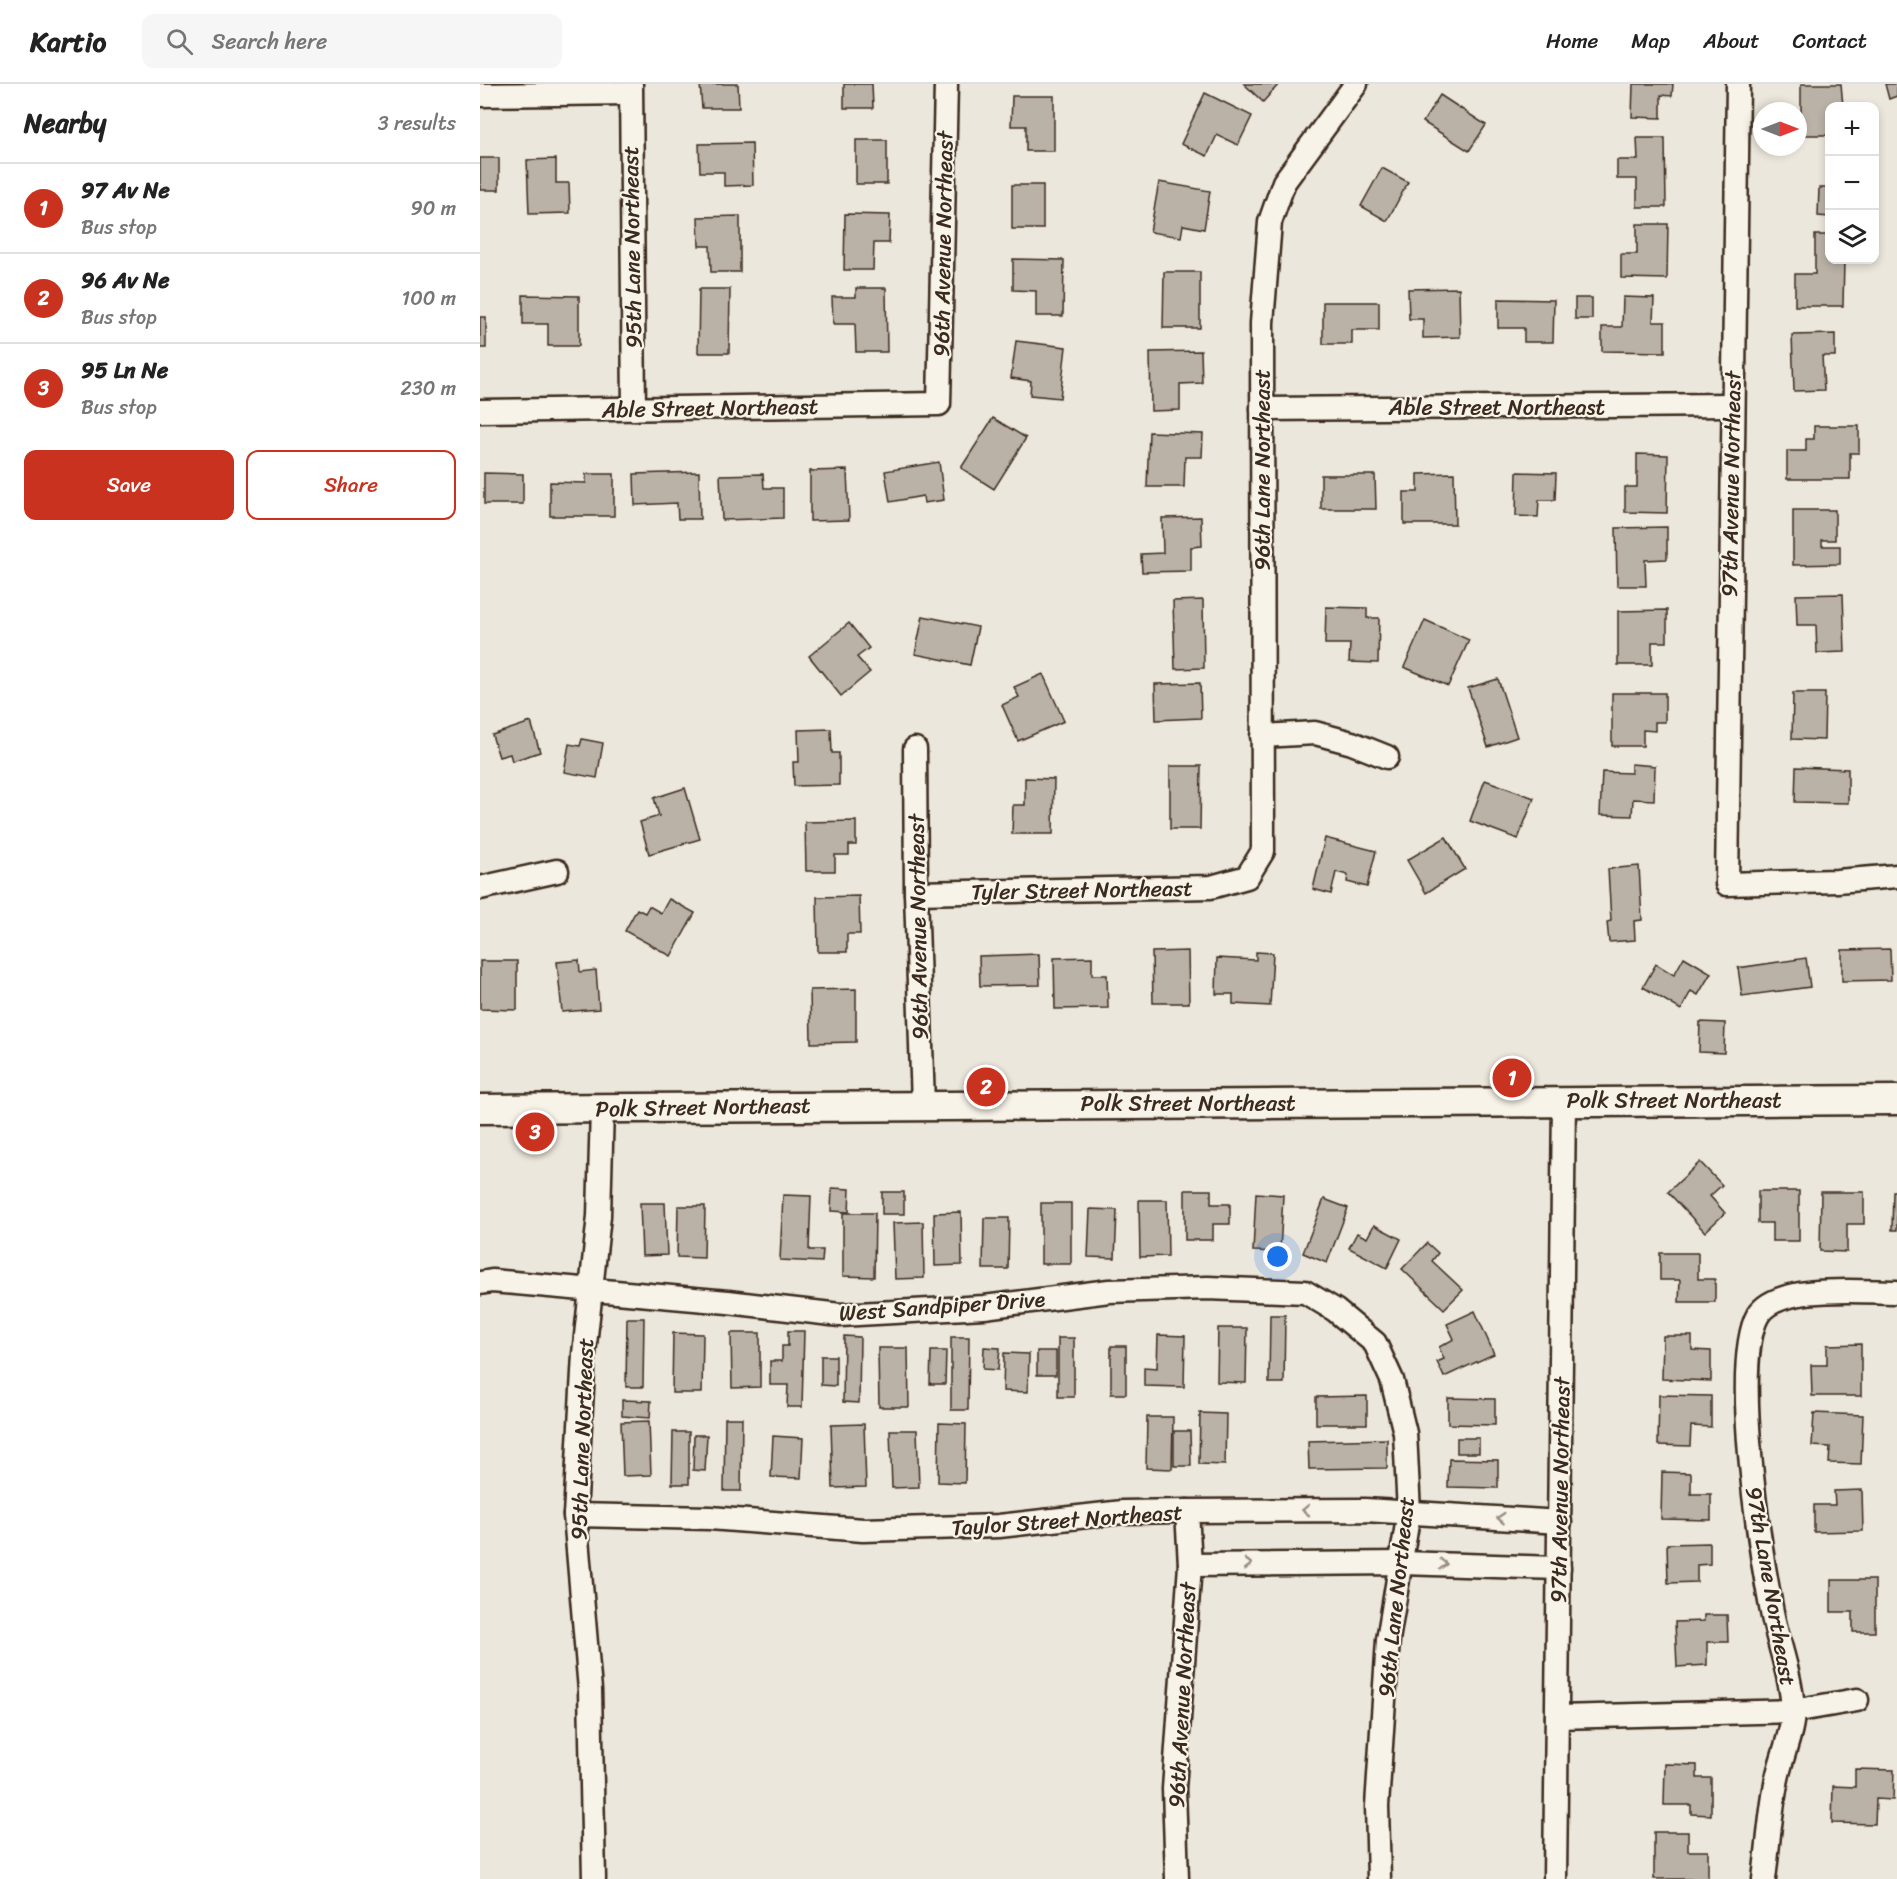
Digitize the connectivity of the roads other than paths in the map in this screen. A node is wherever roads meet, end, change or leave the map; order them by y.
1 (946, 84) edge
2 (1356, 84) edge
3 (1738, 84) edge
4 (630, 88) edge
5 (480, 95) edge
6 (939, 404) joint
7 (1732, 405) junction
8 (634, 409) junction
9 (1262, 409) junction
10 (480, 411) edge
11 (1262, 736) junction
12 (915, 749) dead end
13 (1387, 757) dead end
14 (557, 871) dead end
15 (1897, 876) edge
16 (1247, 877) joint
17 (480, 888) edge
18 (916, 893) junction
19 (1897, 1100) edge
20 (1564, 1101) junction
21 (923, 1105) junction
22 (602, 1107) junction
23 (480, 1109) edge
24 (480, 1283) edge
25 (591, 1289) junction
26 (1897, 1292) edge
27 (1357, 1328) joint
28 (1187, 1511) junction
29 (1409, 1512) junction
30 (575, 1515) junction
31 (1560, 1522) junction
32 (1402, 1563) junction
33 (1190, 1564) junction
34 (1559, 1568) junction
35 (1857, 1700) dead end
36 (1793, 1711) junction
37 (1557, 1717) junction
38 (594, 1879) edge
39 (1177, 1879) edge
40 (1379, 1879) edge
41 (1556, 1879) edge
42 (1764, 1879) edge

1 - 6 street, 96th Avenue Northeast
2 - 9 street, 96th Lane Northeast
3 - 7 street, 97th Avenue Northeast
4 - 5 street
4 - 8 street, 95th Lane Northeast
6 - 8 street, Able Street Northeast
7 - 9 street, Able Street Northeast
7 - 15 street, 97th Avenue Northeast
8 - 10 street, Able Street Northeast
9 - 11 street, 96th Lane Northeast
11 - 13 street
11 - 16 street, 96th Lane Northeast
12 - 18 street, 96th Avenue Northeast
14 - 17 street
16 - 18 street, Tyler Street Northeast
18 - 21 street, 96th Avenue Northeast
19 - 20 street, Polk Street Northeast
20 - 21 street, Polk Street Northeast
20 - 31 street, 97th Avenue Northeast
21 - 22 street, Polk Street Northeast
22 - 23 street, Polk Street Northeast
22 - 25 street, 95th Lane Northeast
24 - 25 street, West Sandpiper Drive
25 - 27 street, West Sandpiper Drive
25 - 30 street, 95th Lane Northeast
26 - 36 street, 97th Lane Northeast
27 - 29 street, 96th Lane Northeast
29 -> 28 street, Taylor Street Northeast
28 - 30 street, Taylor Street Northeast
28 - 33 street, 96th Avenue Northeast
31 -> 29 street, Taylor Street Northeast
29 - 32 street, 96th Lane Northeast
30 - 38 street, 95th Lane Northeast
31 - 34 street, 97th Avenue Northeast
33 -> 32 street
32 -> 34 street
32 - 40 street, 96th Lane Northeast
33 - 39 street, 96th Avenue Northeast
34 - 37 street, 97th Avenue Northeast
35 - 36 street
36 - 37 street
36 - 42 street, 97th Lane Northeast
37 - 41 street, 97th Avenue Northeast

